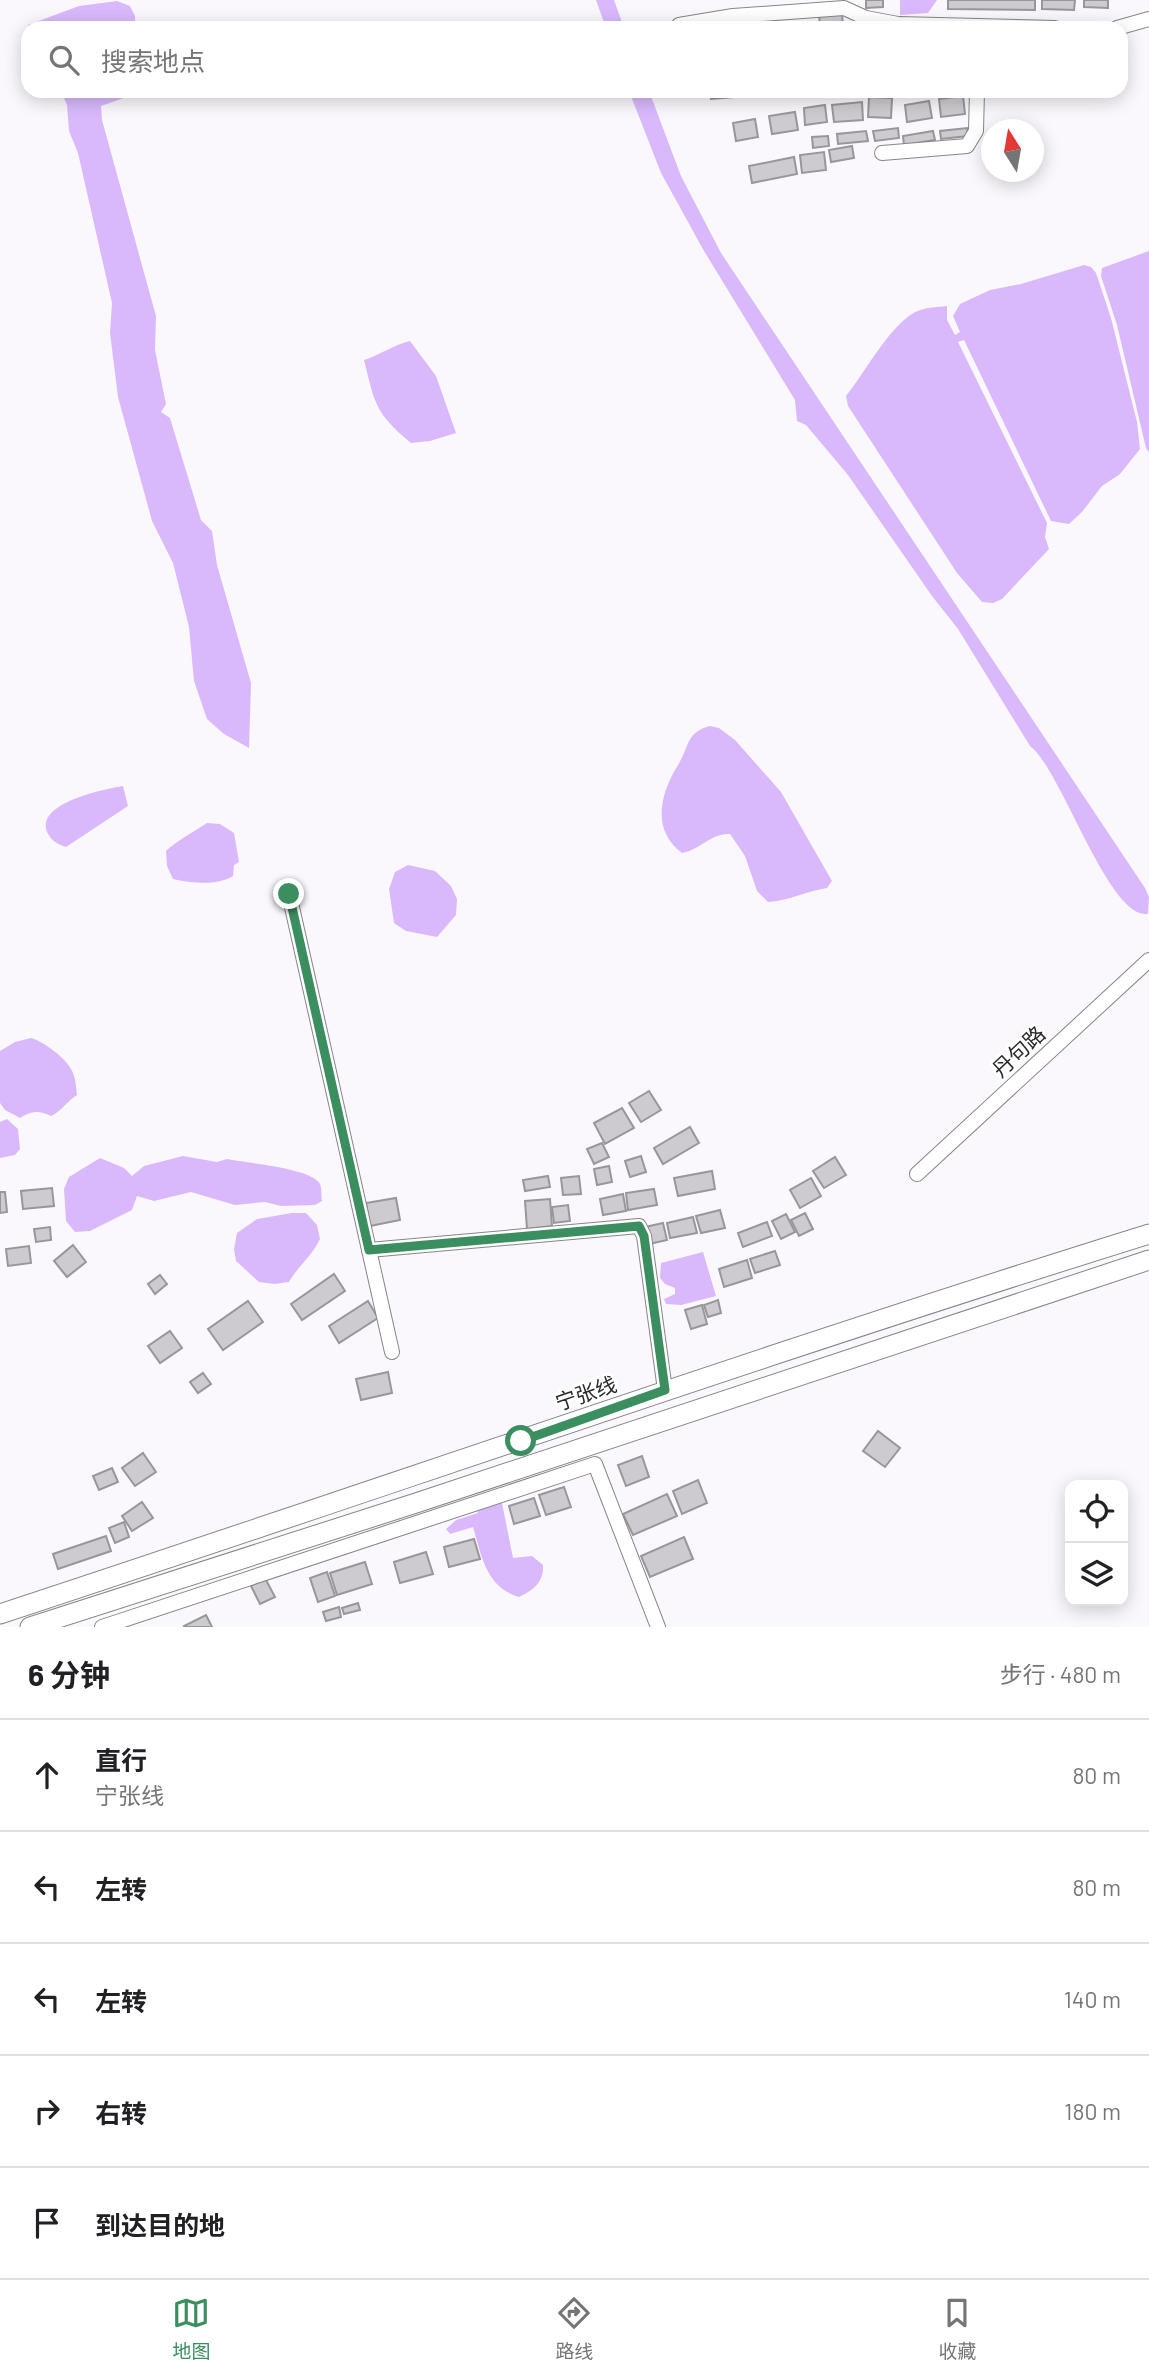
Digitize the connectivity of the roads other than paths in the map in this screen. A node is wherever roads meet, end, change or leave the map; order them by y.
1 (1149, 19) edge
2 (703, 21) edge
3 (882, 21) edge
4 (1128, 25) edge
5 (977, 98) edge
6 (882, 153) dead end
7 (289, 894) dead end
8 (1149, 960) edge
9 (917, 1174) dead end
10 (1149, 1234) edge
11 (369, 1250) junction
12 (1149, 1260) edge
13 (392, 1352) dead end
14 (665, 1390) junction
15 (0, 1615) edge
16 (30, 1627) edge
17 (102, 1627) edge
18 (658, 1627) edge

1 - 4 street
2 - 3 street
5 - 6 street
7 - 11 street
8 - 9 street, 丹句路
10 - 14 main road, 宁张线
11 - 13 street
11 - 14 street
12 - 16 main road
14 - 15 main road, 宁张线
17 - 18 street

